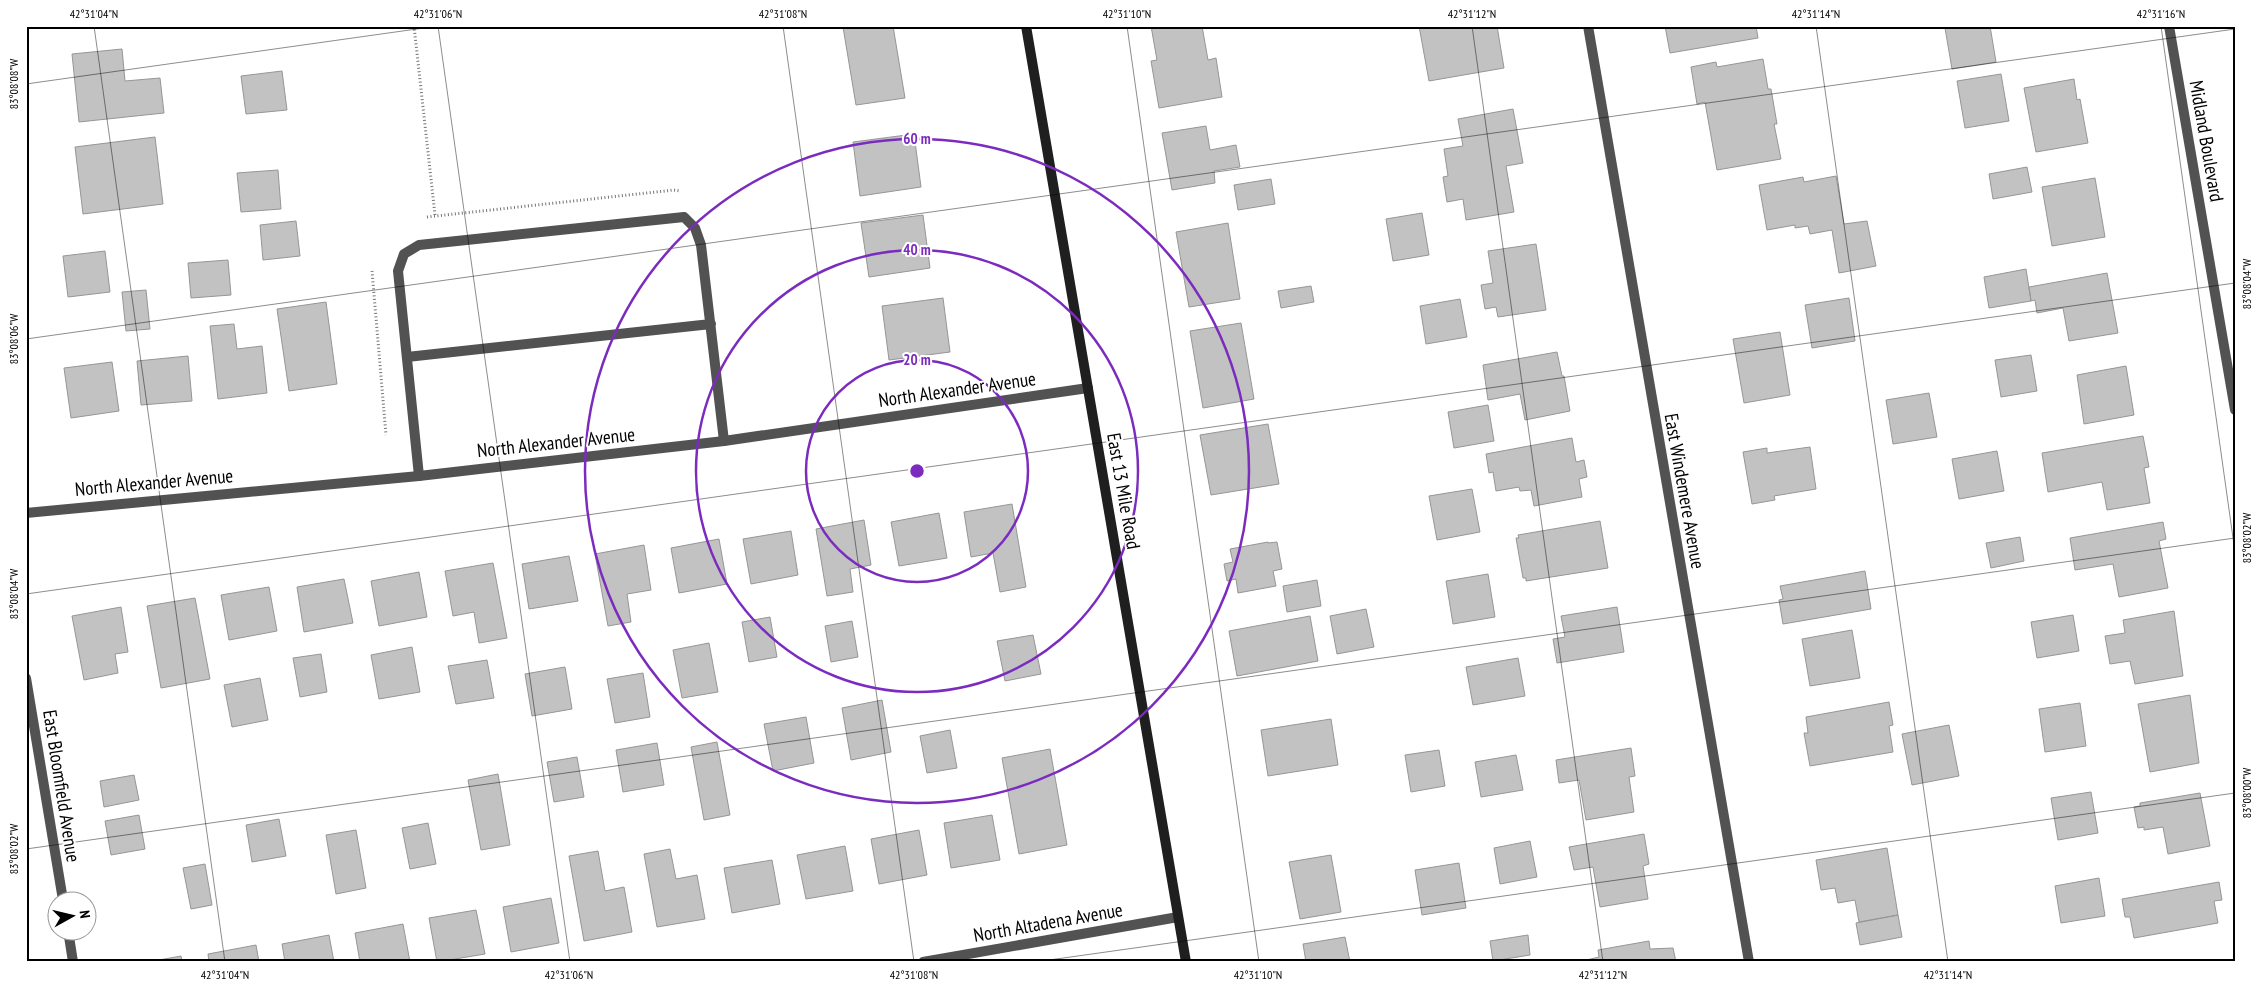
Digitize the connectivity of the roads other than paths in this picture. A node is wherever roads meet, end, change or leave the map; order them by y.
1 (1026, 26) edge
2 (1588, 26) edge
3 (2169, 26) edge
4 (710, 324) junction
5 (407, 357) junction
6 (1088, 388) junction
7 (2235, 410) edge
8 (724, 441) junction
9 (419, 476) junction
10 (26, 512) edge
11 (26, 678) edge
12 (61, 890) edge
13 (1178, 918) junction
14 (70, 940) edge
15 (74, 962) edge
16 (923, 962) edge
17 (1186, 962) edge
18 (1748, 962) edge

1 - 6 main road, East 13 Mile Road
2 - 18 street, East Windemere Avenue
3 - 7 street, Midland Boulevard
4 - 5 street
4 - 5 street
4 - 8 street
5 - 9 street
6 - 8 street, North Alexander Avenue
6 - 13 main road, East 13 Mile Road
8 - 9 street, North Alexander Avenue
9 - 10 street, North Alexander Avenue
11 - 12 street, East Bloomfield Avenue
13 - 16 street, North Altadena Avenue
13 - 17 main road, East 13 Mile Road
14 - 15 street

